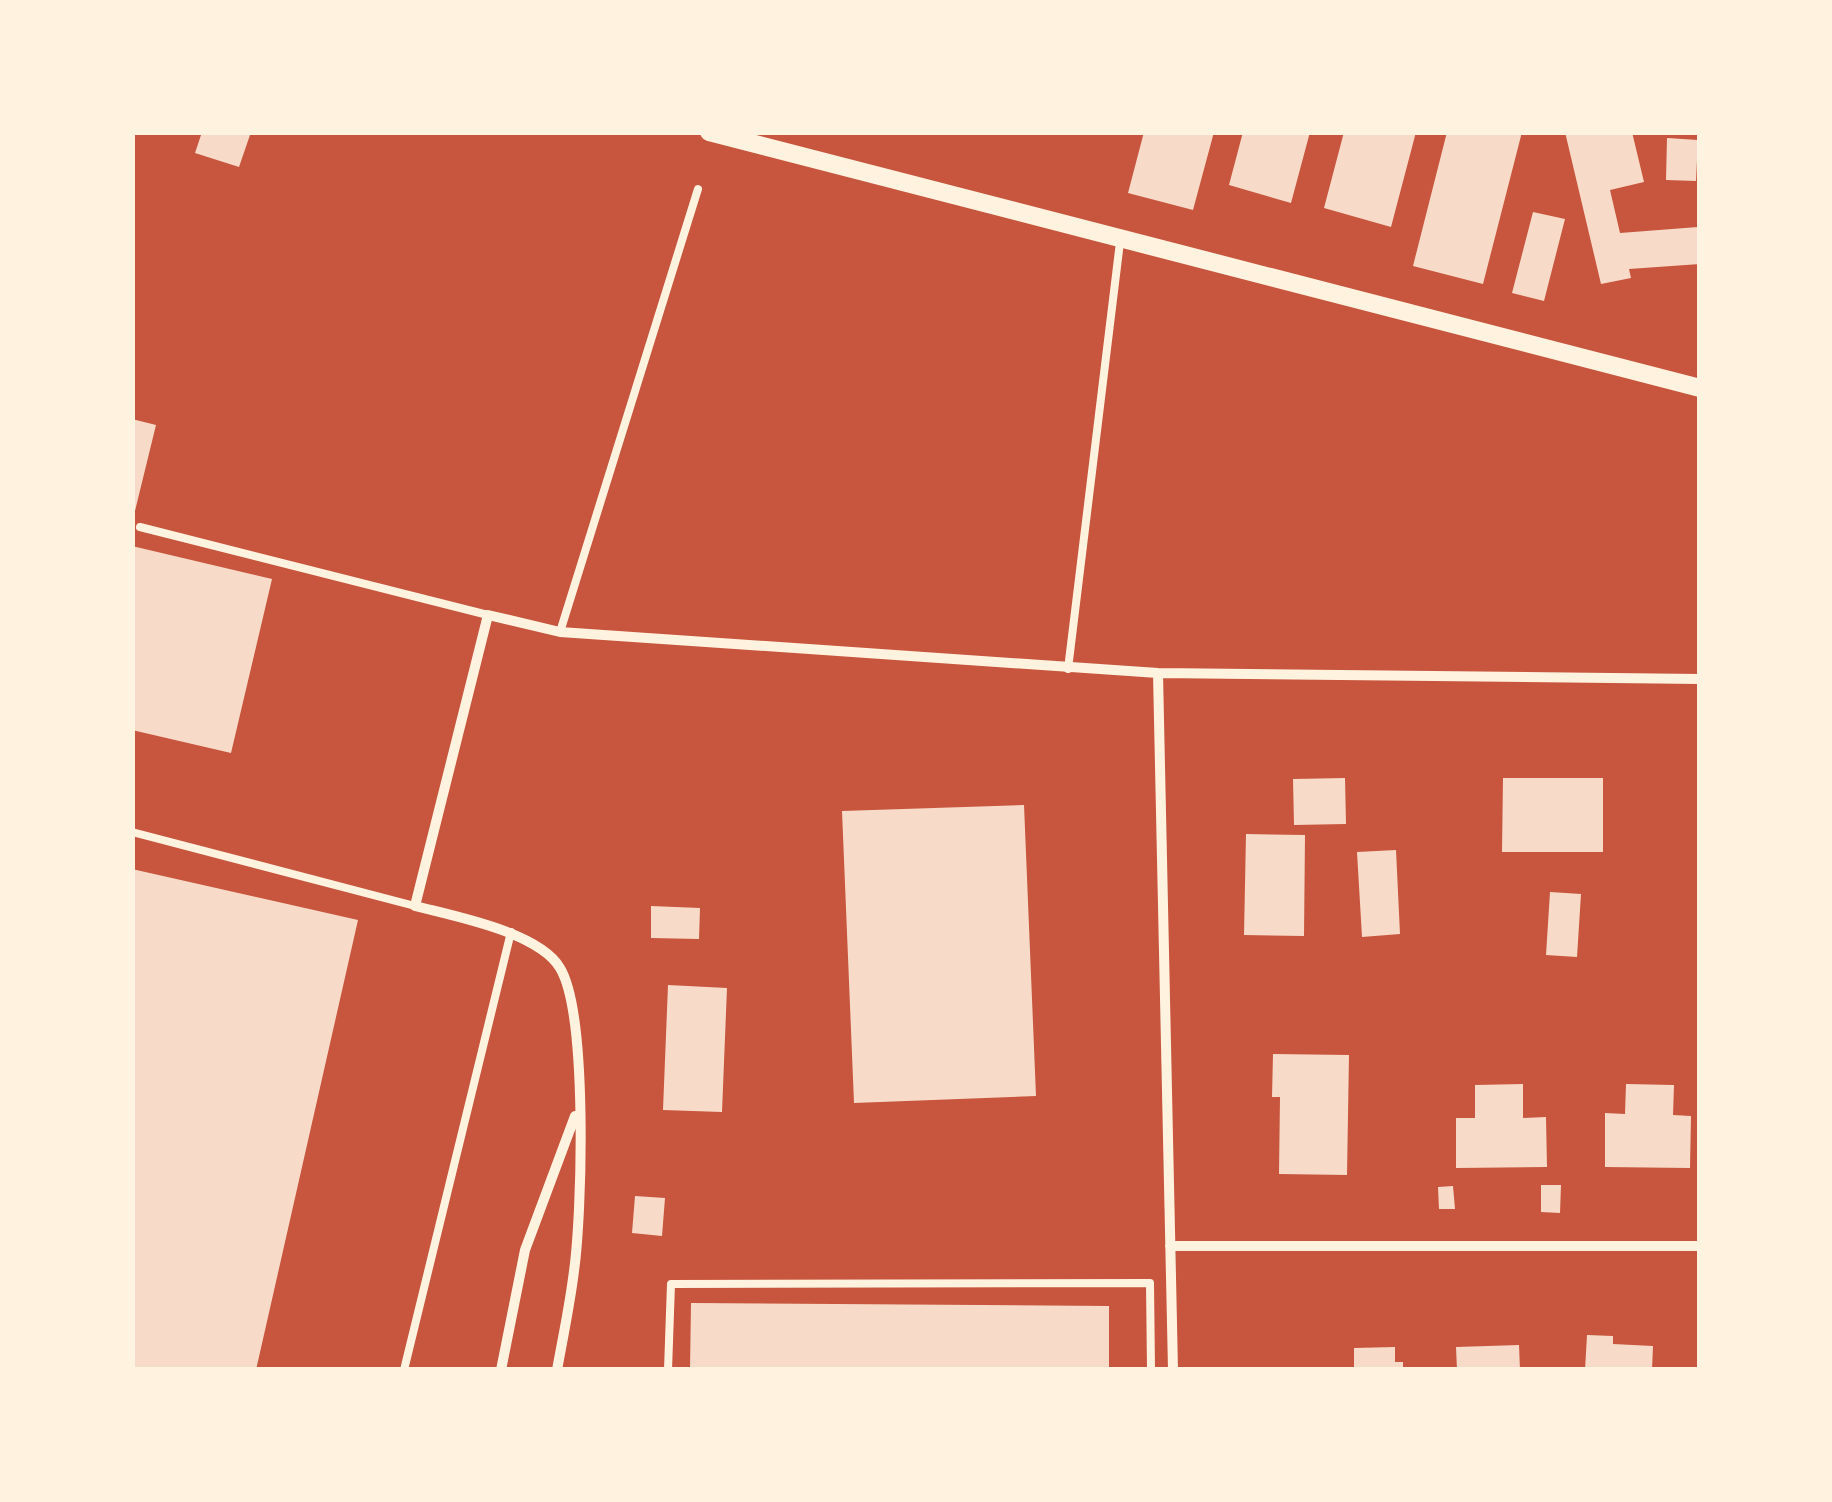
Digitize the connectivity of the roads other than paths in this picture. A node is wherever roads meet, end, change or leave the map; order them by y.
1 (709, 132) edge
2 (698, 189) dead end
3 (1120, 242) junction
4 (1700, 388) edge
5 (140, 527) dead end
6 (488, 614) junction
7 (560, 632) junction
8 (1068, 668) junction
9 (1158, 673) junction
10 (1700, 679) edge
11 (132, 832) edge
12 (415, 906) junction
13 (511, 932) junction
14 (579, 1106) junction
15 (1170, 1246) junction
16 (1700, 1246) edge
17 (404, 1370) edge
18 (501, 1370) edge
19 (558, 1370) edge
20 (668, 1370) edge
21 (1152, 1370) edge
22 (1173, 1370) edge

1 - 3 street
2 - 7 lane
3 - 4 street
3 - 8 lane
5 - 6 lane
6 - 7 street
6 - 12 street
7 - 8 street
8 - 9 street
9 - 10 street
9 - 15 street
11 - 12 lane
12 - 13 street
13 - 14 street
13 - 17 lane
14 - 18 street
14 - 19 street
15 - 16 street
15 - 22 street
20 - 21 lane

